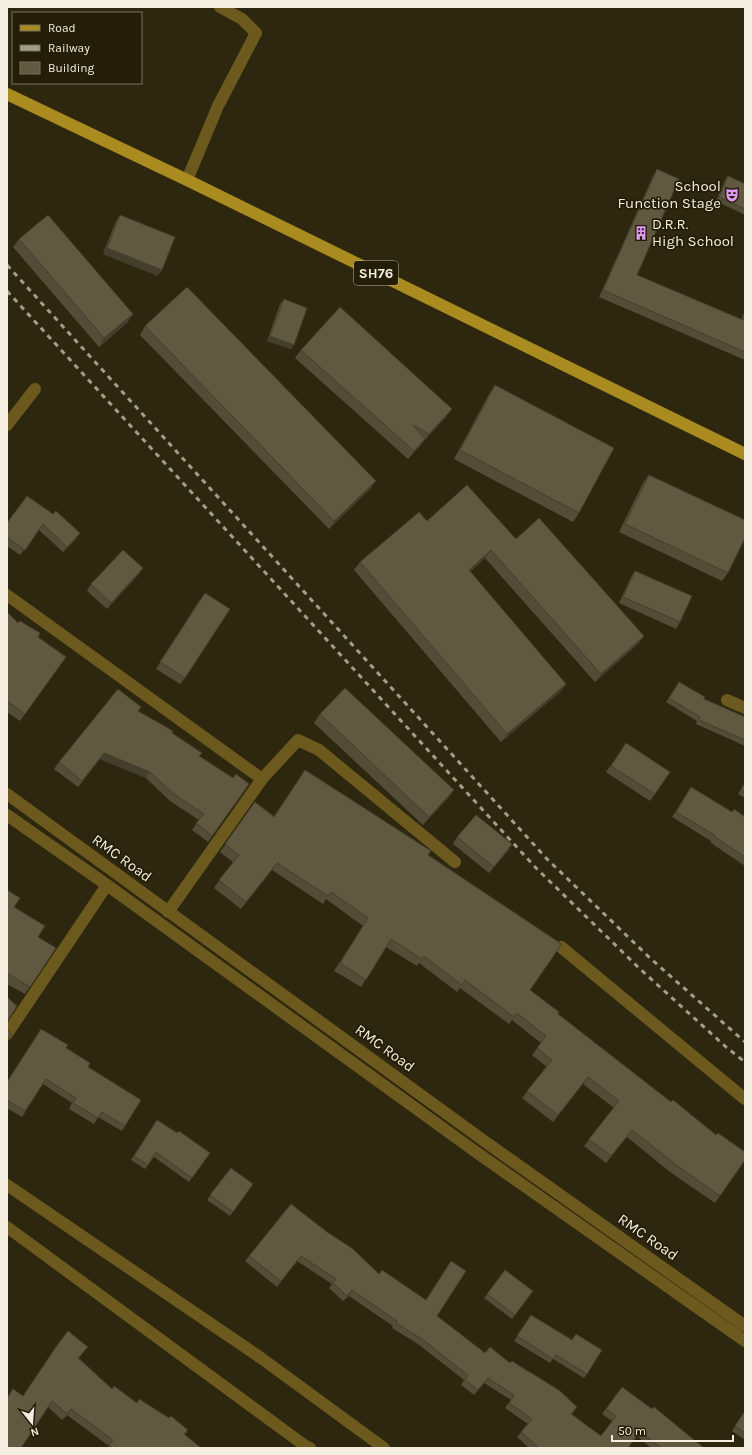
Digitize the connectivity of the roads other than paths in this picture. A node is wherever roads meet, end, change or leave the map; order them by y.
1 (220, 7) edge
2 (7, 94) edge
3 (187, 180) junction
4 (35, 390) dead end
5 (7, 425) edge
6 (745, 454) edge
7 (7, 595) edge
8 (727, 700) dead end
9 (745, 708) edge
10 (262, 779) junction
11 (7, 794) edge
12 (7, 815) edge
13 (455, 862) dead end
14 (107, 885) junction
15 (168, 912) junction
16 (561, 947) edge
17 (7, 1034) edge
18 (745, 1099) edge
19 (7, 1185) edge
20 (7, 1227) edge
21 (745, 1326) edge
22 (745, 1341) edge
23 (310, 1448) edge
24 (384, 1448) edge

1 - 3 street
2 - 3 main road, SH76
3 - 6 main road, SH76
4 - 5 street
7 - 10 street
8 - 9 street
10 - 13 street
10 - 15 street
11 - 15 street, RMC Road
12 - 14 street, RMC Road
14 - 17 street
14 - 22 street, RMC Road
15 - 21 street, RMC Road
16 - 18 street
19 - 24 street
20 - 23 street

